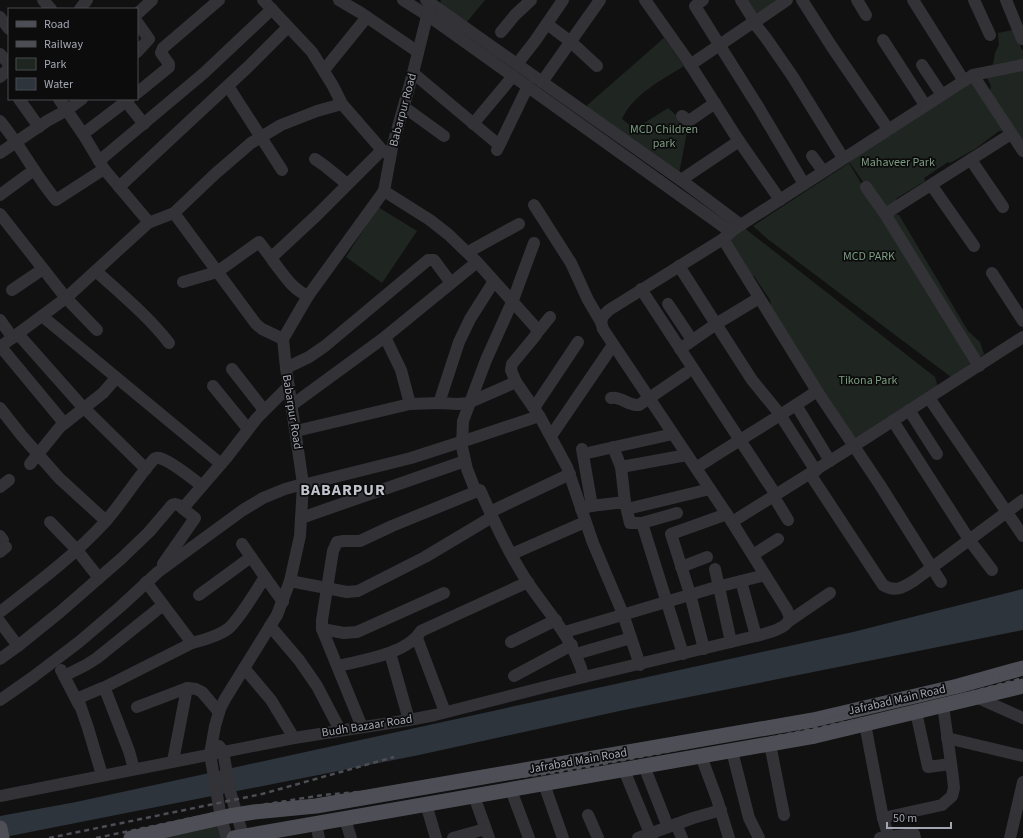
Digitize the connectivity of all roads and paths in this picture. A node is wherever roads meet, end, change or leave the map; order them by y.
1 (43, 0) edge
2 (87, 0) edge
3 (152, 0) edge
4 (220, 0) edge
5 (263, 0) edge
6 (339, 0) edge
7 (403, 0) edge
8 (531, 0) edge
9 (564, 0) edge
10 (600, 0) edge
11 (645, 0) edge
12 (703, 0) edge
13 (741, 0) edge
14 (787, 0) edge
15 (802, 0) edge
16 (857, 0) edge
17 (913, 0) edge
18 (974, 0) edge
19 (1006, 0) edge
20 (428, 4) edge
21 (50, 8) edge
22 (81, 8) edge
23 (272, 9) junction
24 (138, 13) edge
25 (866, 14) dead end
26 (0, 17) edge
27 (367, 17) junction
28 (138, 23) edge
29 (754, 23) junction
30 (547, 24) junction
31 (288, 27) junction
32 (8, 28) edge
33 (501, 32) dead end
34 (990, 35) dead end
35 (1022, 39) edge
36 (883, 40) dead end
37 (571, 42) junction
38 (719, 45) junction
39 (138, 51) edge
40 (418, 52) junction
41 (0, 54) edge
42 (690, 65) junction
43 (922, 65) dead end
44 (1023, 65) edge
45 (597, 66) dead end
46 (324, 70) junction
47 (515, 70) junction
48 (413, 74) junction
49 (6, 75) edge
50 (968, 78) junction
51 (542, 82) junction
52 (228, 86) junction
53 (528, 86) junction
54 (138, 92) edge
55 (942, 95) junction
56 (20, 100) edge
57 (60, 100) edge
58 (81, 100) edge
59 (127, 100) edge
60 (342, 104) junction
61 (715, 104) junction
62 (925, 105) junction
63 (404, 107) junction
64 (67, 110) junction
65 (0, 121) edge
66 (687, 122) dead end
67 (144, 124) junction
68 (473, 124) junction
69 (39, 127) junction
70 (888, 129) junction
71 (83, 134) junction
72 (1011, 134) junction
73 (261, 136) junction
74 (444, 136) dead end
75 (739, 141) junction
76 (16, 142) junction
77 (1023, 151) edge
78 (0, 153) edge
79 (386, 153) junction
80 (812, 156) dead end
81 (843, 158) junction
82 (315, 159) dead end
83 (971, 160) junction
84 (102, 165) junction
85 (34, 170) junction
86 (282, 170) dead end
87 (823, 172) junction
88 (681, 180) junction
89 (347, 184) junction
90 (804, 184) junction
91 (932, 186) junction
92 (119, 187) junction
93 (866, 187) dead end
94 (384, 191) junction
95 (0, 195) edge
96 (780, 200) junction
97 (534, 205) dead end
98 (1003, 207) dead end
99 (174, 213) junction
100 (0, 214) edge
101 (886, 214) junction
102 (148, 223) junction
103 (519, 224) dead end
104 (733, 231) junction
105 (534, 243) dead end
106 (974, 246) dead end
107 (468, 252) junction
108 (272, 259) junction
109 (477, 262) junction
110 (679, 266) junction
111 (43, 269) junction
112 (96, 271) junction
113 (217, 272) junction
114 (992, 273) dead end
115 (494, 280) junction
116 (183, 282) dead end
117 (451, 283) junction
118 (641, 289) junction
119 (12, 290) dead end
120 (308, 296) junction
121 (66, 298) junction
122 (759, 298) junction
123 (513, 300) junction
124 (668, 304) dead end
125 (42, 316) junction
126 (550, 317) dead end
127 (0, 320) edge
128 (1023, 321) edge
129 (601, 322) junction
130 (716, 324) junction
131 (97, 330) dead end
132 (537, 333) junction
133 (16, 336) junction
134 (385, 337) junction
135 (1023, 337) edge
136 (283, 339) junction
137 (692, 340) junction
138 (578, 342) dead end
139 (169, 343) dead end
140 (613, 345) junction
141 (0, 347) edge
142 (680, 349) junction
143 (979, 366) junction
144 (232, 368) dead end
145 (286, 368) junction
146 (686, 373) dead end
147 (116, 378) junction
148 (516, 382) junction
149 (213, 386) dead end
150 (289, 386) junction
151 (817, 390) junction
152 (610, 398) dead end
153 (929, 398) junction
154 (649, 399) junction
155 (439, 403) junction
156 (470, 403) junction
157 (410, 404) junction
158 (292, 405) junction
159 (796, 405) junction
160 (0, 408) edge
161 (84, 409) junction
162 (264, 410) junction
163 (909, 410) junction
164 (536, 412) junction
165 (780, 415) junction
166 (892, 421) junction
167 (64, 423) junction
168 (248, 429) junction
169 (296, 431) junction
170 (673, 434) junction
171 (551, 436) junction
172 (739, 440) junction
173 (462, 442) junction
174 (613, 447) junction
175 (854, 447) junction
176 (38, 454) junction
177 (937, 454) dead end
178 (687, 455) junction
179 (465, 461) junction
180 (830, 462) junction
181 (30, 464) dead end
182 (221, 464) junction
183 (621, 467) junction
184 (696, 468) junction
185 (146, 469) junction
186 (813, 472) junction
187 (570, 474) junction
188 (303, 484) junction
189 (202, 486) junction
190 (710, 489) junction
191 (476, 492) junction
192 (775, 496) junction
193 (1023, 500) edge
194 (626, 505) junction
195 (587, 507) junction
196 (182, 508) junction
197 (1007, 511) junction
198 (677, 513) dead end
199 (491, 515) junction
200 (301, 518) junction
201 (730, 518) junction
202 (788, 520) dead end
203 (106, 521) junction
204 (50, 522) dead end
205 (585, 522) junction
206 (642, 523) junction
207 (1023, 536) edge
208 (778, 539) dead end
209 (970, 541) junction
210 (242, 544) dead end
211 (76, 549) junction
212 (512, 554) junction
213 (753, 555) junction
214 (251, 557) junction
215 (707, 557) dead end
216 (681, 567) junction
217 (933, 567) junction
218 (715, 569) dead end
219 (992, 570) dead end
220 (158, 572) junction
221 (765, 575) junction
222 (265, 577) junction
223 (99, 578) junction
224 (290, 581) junction
225 (741, 581) junction
226 (146, 582) junction
227 (528, 582) junction
228 (941, 582) dead end
229 (718, 586) junction
230 (328, 589) junction
231 (830, 593) dead end
232 (444, 594) dead end
233 (690, 594) junction
234 (198, 595) dead end
235 (667, 601) junction
236 (283, 602) junction
237 (163, 605) junction
238 (0, 612) edge
239 (623, 614) junction
240 (556, 620) junction
241 (789, 621) junction
242 (0, 622) edge
243 (270, 626) junction
244 (322, 629) junction
245 (565, 632) junction
246 (756, 636) junction
247 (417, 638) junction
248 (631, 638) junction
249 (511, 642) dead end
250 (731, 642) junction
251 (192, 643) junction
252 (18, 646) junction
253 (574, 649) junction
254 (704, 649) junction
255 (390, 653) junction
256 (683, 654) junction
257 (0, 659) edge
258 (56, 660) junction
259 (640, 665) junction
260 (338, 666) junction
261 (244, 668) junction
262 (1023, 668) edge
263 (64, 676) junction
264 (514, 676) dead end
265 (584, 677) junction
266 (1023, 686) edge
267 (103, 688) junction
268 (187, 688) junction
269 (976, 698) junction
270 (0, 700) edge
271 (79, 705) junction
272 (943, 705) junction
273 (137, 707) dead end
274 (219, 712) junction
275 (445, 712) junction
276 (916, 712) junction
277 (1023, 718) edge
278 (409, 720) junction
279 (865, 724) junction
280 (362, 727) junction
281 (340, 730) junction
282 (294, 738) junction
283 (947, 738) junction
284 (213, 739) junction
285 (770, 744) junction
286 (223, 751) junction
287 (732, 751) junction
288 (210, 754) junction
289 (701, 756) junction
290 (1023, 756) edge
291 (173, 761) junction
292 (951, 764) junction
293 (644, 766) junction
294 (134, 769) junction
295 (624, 770) junction
296 (102, 776) junction
297 (1023, 782) edge
298 (544, 784) junction
299 (511, 790) junction
300 (0, 796) edge
301 (474, 796) junction
302 (426, 804) junction
303 (721, 810) junction
304 (237, 814) junction
305 (588, 814) dead end
306 (784, 816) dead end
307 (221, 818) junction
308 (345, 818) junction
309 (883, 818) junction
310 (672, 826) junction
311 (0, 828) edge
312 (317, 831) edge
313 (487, 833) edge
314 (277, 834) edge
315 (651, 836) edge
316 (238, 837) edge
317 (2, 838) edge
318 (131, 838) edge
319 (227, 838) edge
320 (351, 838) edge
321 (436, 838) edge
322 (453, 838) edge
323 (529, 838) edge
324 (563, 838) edge
325 (598, 838) edge
326 (638, 838) edge
327 (682, 838) edge
328 (729, 838) edge
329 (759, 838) edge
330 (886, 838) edge
331 (915, 838) edge
332 (1010, 838) edge

1 - 21 street
2 - 22 street
3 - 24 street
4 - 54 street
5 - 23 street
6 - 27 street
7 - 20 street
8 - 33 street
9 - 30 street
10 - 37 street
11 - 42 street
12 - 38 street
13 - 29 street
14 - 29 street
15 - 70 street
16 - 25 street
17 - 50 street
18 - 34 street
19 - 35 street
20 - 40 street, Babarpur Road
20 - 47 street
23 - 31 street
23 - 67 street
26 - 32 street
27 - 40 street
27 - 46 street
28 - 39 street
29 - 38 street
29 - 81 street
30 - 37 street
30 - 47 street
31 - 46 street
31 - 52 street
36 - 62 street
37 - 45 street
37 - 51 street
38 - 42 street
38 - 90 street
40 - 48 street, Babarpur Road
41 - 49 street
42 - 61 street
43 - 55 street
44 - 50 street
46 - 60 street
47 - 51 street
47 - 53 street
47 - 68 street
48 - 63 street, Babarpur Road
48 - 68 street
50 - 55 street
50 - 72 street
51 - 88 street
52 - 73 street
52 - 92 street
53 - 68 street
53 - 104 street
55 - 62 street
56 - 69 street
57 - 64 street
58 - 64 street
59 - 67 street
59 - 71 street
60 - 73 street
60 - 79 street
61 - 66 street
61 - 75 street
62 - 70 street
63 - 74 street
63 - 79 street, Babarpur Road
64 - 69 street
64 - 71 street
65 - 76 street
67 - 84 street
69 - 76 street
70 - 81 street
71 - 84 street
72 - 77 street
72 - 83 street
73 - 86 street
73 - 99 street
75 - 88 street
75 - 96 street
76 - 78 street
76 - 85 street
79 - 89 street
79 - 94 street, Babarpur Road
80 - 87 street
81 - 87 street
82 - 89 street
83 - 91 street
83 - 98 street
84 - 85 street
84 - 92 street
85 - 95 street
87 - 90 street
88 - 104 street
89 - 108 street
90 - 96 street
91 - 101 street
91 - 106 street
92 - 102 street
93 - 101 street
94 - 107 street
94 - 120 street, Babarpur Road
96 - 104 street
97 - 129 street
99 - 102 street
99 - 113 street
100 - 111 street
101 - 143 street
102 - 112 street
103 - 107 street
104 - 110 street
104 - 122 street
105 - 123 street
107 - 109 street
108 - 113 street
108 - 120 street
109 - 115 street
109 - 117 street
110 - 118 street
110 - 130 street
111 - 119 street
111 - 121 street
112 - 121 street
112 - 139 street
113 - 116 street
113 - 136 street
114 - 128 street
115 - 123 street
115 - 155 street
117 - 134 street
117 - 145 street
118 - 129 street
118 - 142 street
120 - 136 street, Babarpur Road
121 - 125 street
121 - 131 street
122 - 130 street
122 - 151 street
123 - 132 street
123 - 156 street
124 - 137 street
125 - 133 street
125 - 147 street
126 - 132 street
127 - 133 street
129 - 140 street
130 - 137 street
130 - 165 street
132 - 148 street
133 - 141 street
133 - 161 street
134 - 157 street
134 - 158 street
135 - 143 street
136 - 145 street, Babarpur Road
137 - 142 street
138 - 164 street
140 - 154 street
140 - 171 street
141 - 167 street
142 - 172 street
143 - 153 street
144 - 162 street
145 - 150 street, Babarpur Road
146 - 154 street
147 - 161 street
147 - 182 street
148 - 156 street
148 - 164 street
149 - 168 street
150 - 158 street, Babarpur Road
150 - 162 street
151 - 159 street
151 - 175 street
152 - 154 street
153 - 163 street
153 - 197 street
154 - 170 street
155 - 156 street
155 - 157 street
156 - 173 street
157 - 169 street
158 - 169 street, Babarpur Road
159 - 165 street
159 - 180 street
160 - 176 street
161 - 167 street
161 - 185 street
162 - 168 street
163 - 166 street
163 - 177 street
164 - 171 street
164 - 173 street
165 - 172 street
165 - 186 street
166 - 175 street
166 - 209 street
167 - 176 street
168 - 182 street
169 - 188 street, Babarpur Road
170 - 174 street
170 - 178 street
171 - 187 street
172 - 184 street
172 - 192 street
173 - 179 street
173 - 188 street
174 - 183 street
174 - 195 street
175 - 180 street
175 - 217 street
176 - 181 street
176 - 203 street
178 - 183 street
178 - 184 street
179 - 191 street
179 - 200 street
180 - 186 street
182 - 189 street
183 - 194 street
184 - 190 street
185 - 189 street
185 - 203 street
186 - 192 street
186 - 217 street
187 - 195 street
187 - 199 street
188 - 200 street, Babarpur Road
188 - 220 street
189 - 196 street
190 - 194 street
190 - 201 street
191 - 199 street
191 - 230 street
192 - 201 street
192 - 202 street
193 - 197 street
194 - 195 street
194 - 206 street
195 - 205 street
196 - 220 street
196 - 223 street
197 - 207 street
197 - 209 street
198 - 206 street
199 - 212 street
199 - 230 street
200 - 224 street, Babarpur Road
201 - 213 street
201 - 216 street
203 - 211 street
204 - 211 street
205 - 212 street
205 - 239 street
206 - 235 street
208 - 213 street
209 - 217 street
209 - 219 street
210 - 214 street
211 - 223 street
211 - 238 street
212 - 227 street
213 - 221 street
214 - 222 street
214 - 234 street
215 - 216 street
216 - 233 street
217 - 228 street
218 - 229 street
220 - 226 street
221 - 225 street
221 - 241 street
222 - 236 street
222 - 251 street
223 - 252 street
224 - 230 street
224 - 236 street, Babarpur Road
225 - 229 street
225 - 246 street
226 - 237 street
226 - 258 street
227 - 240 street
227 - 247 street
229 - 233 street
229 - 250 street
230 - 244 street
231 - 241 street, Budh Bazaar Road
232 - 244 street
233 - 235 street
233 - 254 street
235 - 239 street
235 - 256 street
236 - 243 street, Babarpur Road
237 - 251 street
237 - 263 street
239 - 245 street
239 - 248 street
240 - 245 street
240 - 249 street
241 - 246 street, Budh Bazaar Road
242 - 252 street
243 - 261 street, Babarpur Road
243 - 281 street
244 - 260 street
245 - 253 street
246 - 250 street, Budh Bazaar Road
247 - 255 street
247 - 275 street
248 - 253 street
248 - 259 street
250 - 254 street, Budh Bazaar Road
251 - 267 street
252 - 257 street
253 - 264 street
253 - 265 street
254 - 256 street, Budh Bazaar Road
255 - 260 street
255 - 278 street
256 - 259 street, Budh Bazaar Road
258 - 263 street
258 - 270 street
259 - 265 street, Budh Bazaar Road
260 - 280 street
261 - 274 street, Babarpur Road
261 - 282 street
262 - 304 main road, Jafrabad Main Road
263 - 271 street
265 - 275 street, Budh Bazaar Road
266 - 269 main road, Jafrabad Main Road
267 - 271 street
267 - 294 street
268 - 273 street
268 - 274 street
268 - 291 street
269 - 272 main road, Jafrabad Main Road
269 - 277 street
271 - 296 street
272 - 276 main road, Jafrabad Main Road
272 - 283 street
274 - 284 street, Babarpur Road
275 - 278 street, Budh Bazaar Road
276 - 279 main road, Jafrabad Main Road
276 - 292 street
278 - 280 street, Budh Bazaar Road
279 - 285 main road, Jafrabad Main Road
279 - 309 street
280 - 281 street, Budh Bazaar Road
281 - 282 street, Budh Bazaar Road
282 - 286 street, Budh Bazaar Road
283 - 290 street
283 - 292 street
284 - 286 street
284 - 288 street, Babarpur Road
285 - 287 main road, Jafrabad Main Road
285 - 306 street
286 - 288 street, Budh Bazaar Road
286 - 304 street
287 - 289 main road, Jafrabad Main Road
287 - 329 street
288 - 291 street, Budh Bazaar Road
288 - 307 street, Babarpur Road
289 - 293 main road, Jafrabad Main Road
289 - 303 street
291 - 294 street, Budh Bazaar Road
292 - 309 street
293 - 295 main road, Jafrabad Main Road
293 - 310 street
294 - 296 street, Budh Bazaar Road
295 - 298 main road, Jafrabad Main Road
295 - 315 street
296 - 300 street, Budh Bazaar Road
297 - 332 street
298 - 299 main road, Jafrabad Main Road
298 - 324 street
299 - 301 main road, Jafrabad Main Road
299 - 323 street
301 - 302 main road, Jafrabad Main Road
301 - 313 street
302 - 308 main road, Jafrabad Main Road
302 - 321 street
303 - 310 street
303 - 328 street
304 - 307 main road, Jafrabad Main Road
304 - 316 street
305 - 325 street
307 - 318 main road, Jafrabad Main Road
307 - 319 street, Babarpur Road
308 - 312 main road, Jafrabad Main Road
308 - 320 street
309 - 330 street
310 - 315 street
310 - 327 street
311 - 317 main road
312 - 314 main road, Jafrabad Main Road
313 - 322 street
314 - 316 main road, Jafrabad Main Road
315 - 326 street
330 - 331 street

